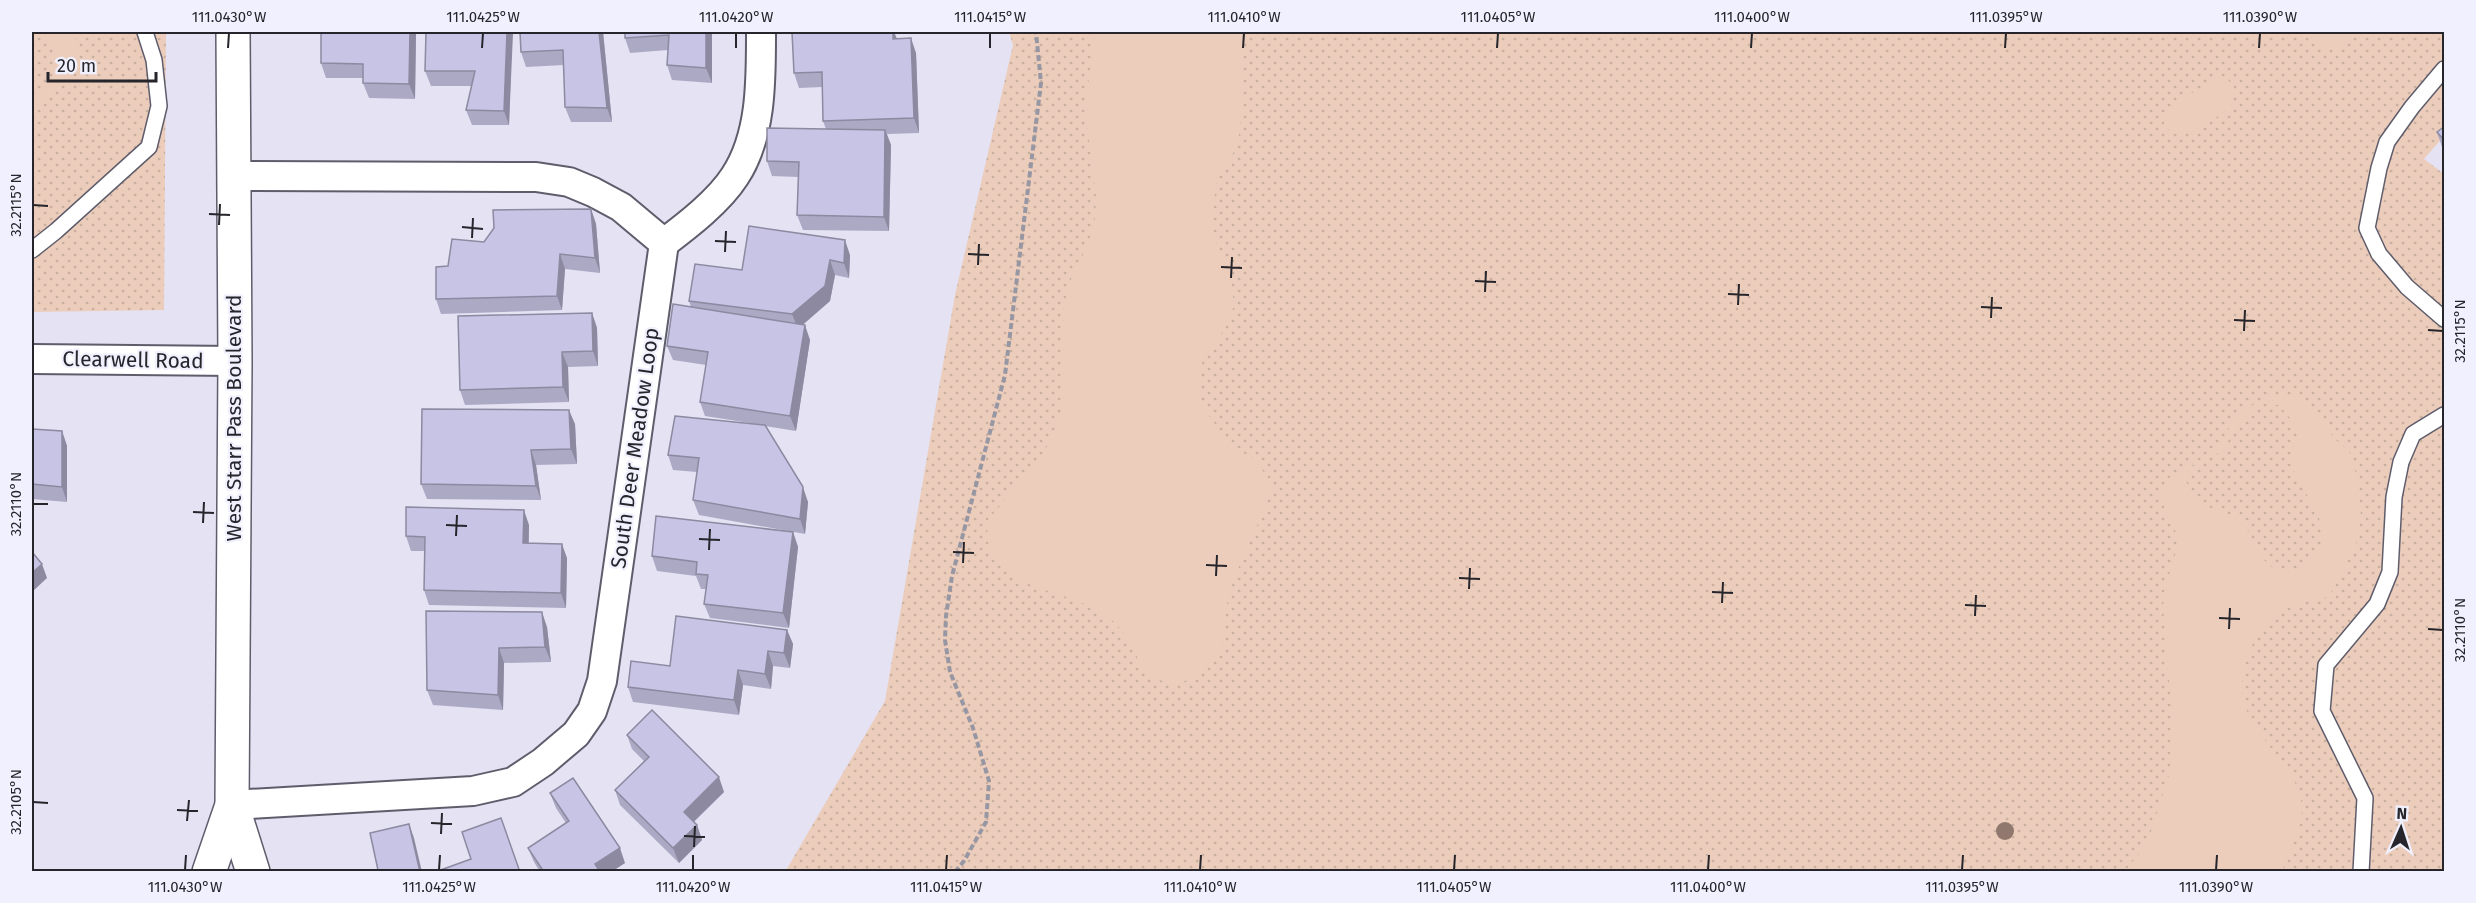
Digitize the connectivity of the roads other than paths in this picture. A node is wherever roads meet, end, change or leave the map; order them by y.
1 (145, 32) edge
2 (233, 32) edge
3 (761, 32) edge
4 (2445, 69) edge
5 (233, 176) junction
6 (664, 243) junction
7 (32, 250) edge
8 (2445, 319) edge
9 (32, 359) edge
10 (235, 361) junction
11 (2445, 415) edge
12 (232, 805) junction
13 (209, 872) edge
14 (253, 872) edge
15 (2361, 872) edge

1 - 7 lane
2 - 5 street, West Starr Pass Boulevard
3 - 6 street
4 - 8 lane
5 - 6 street
5 - 10 street, West Starr Pass Boulevard
6 - 12 street, South Deer Meadow Loop
9 - 10 street, Clearwell Road
10 - 12 street, West Starr Pass Boulevard
11 - 15 lane
12 - 13 street, West Starr Pass Boulevard
12 - 14 street, West Starr Pass Boulevard

